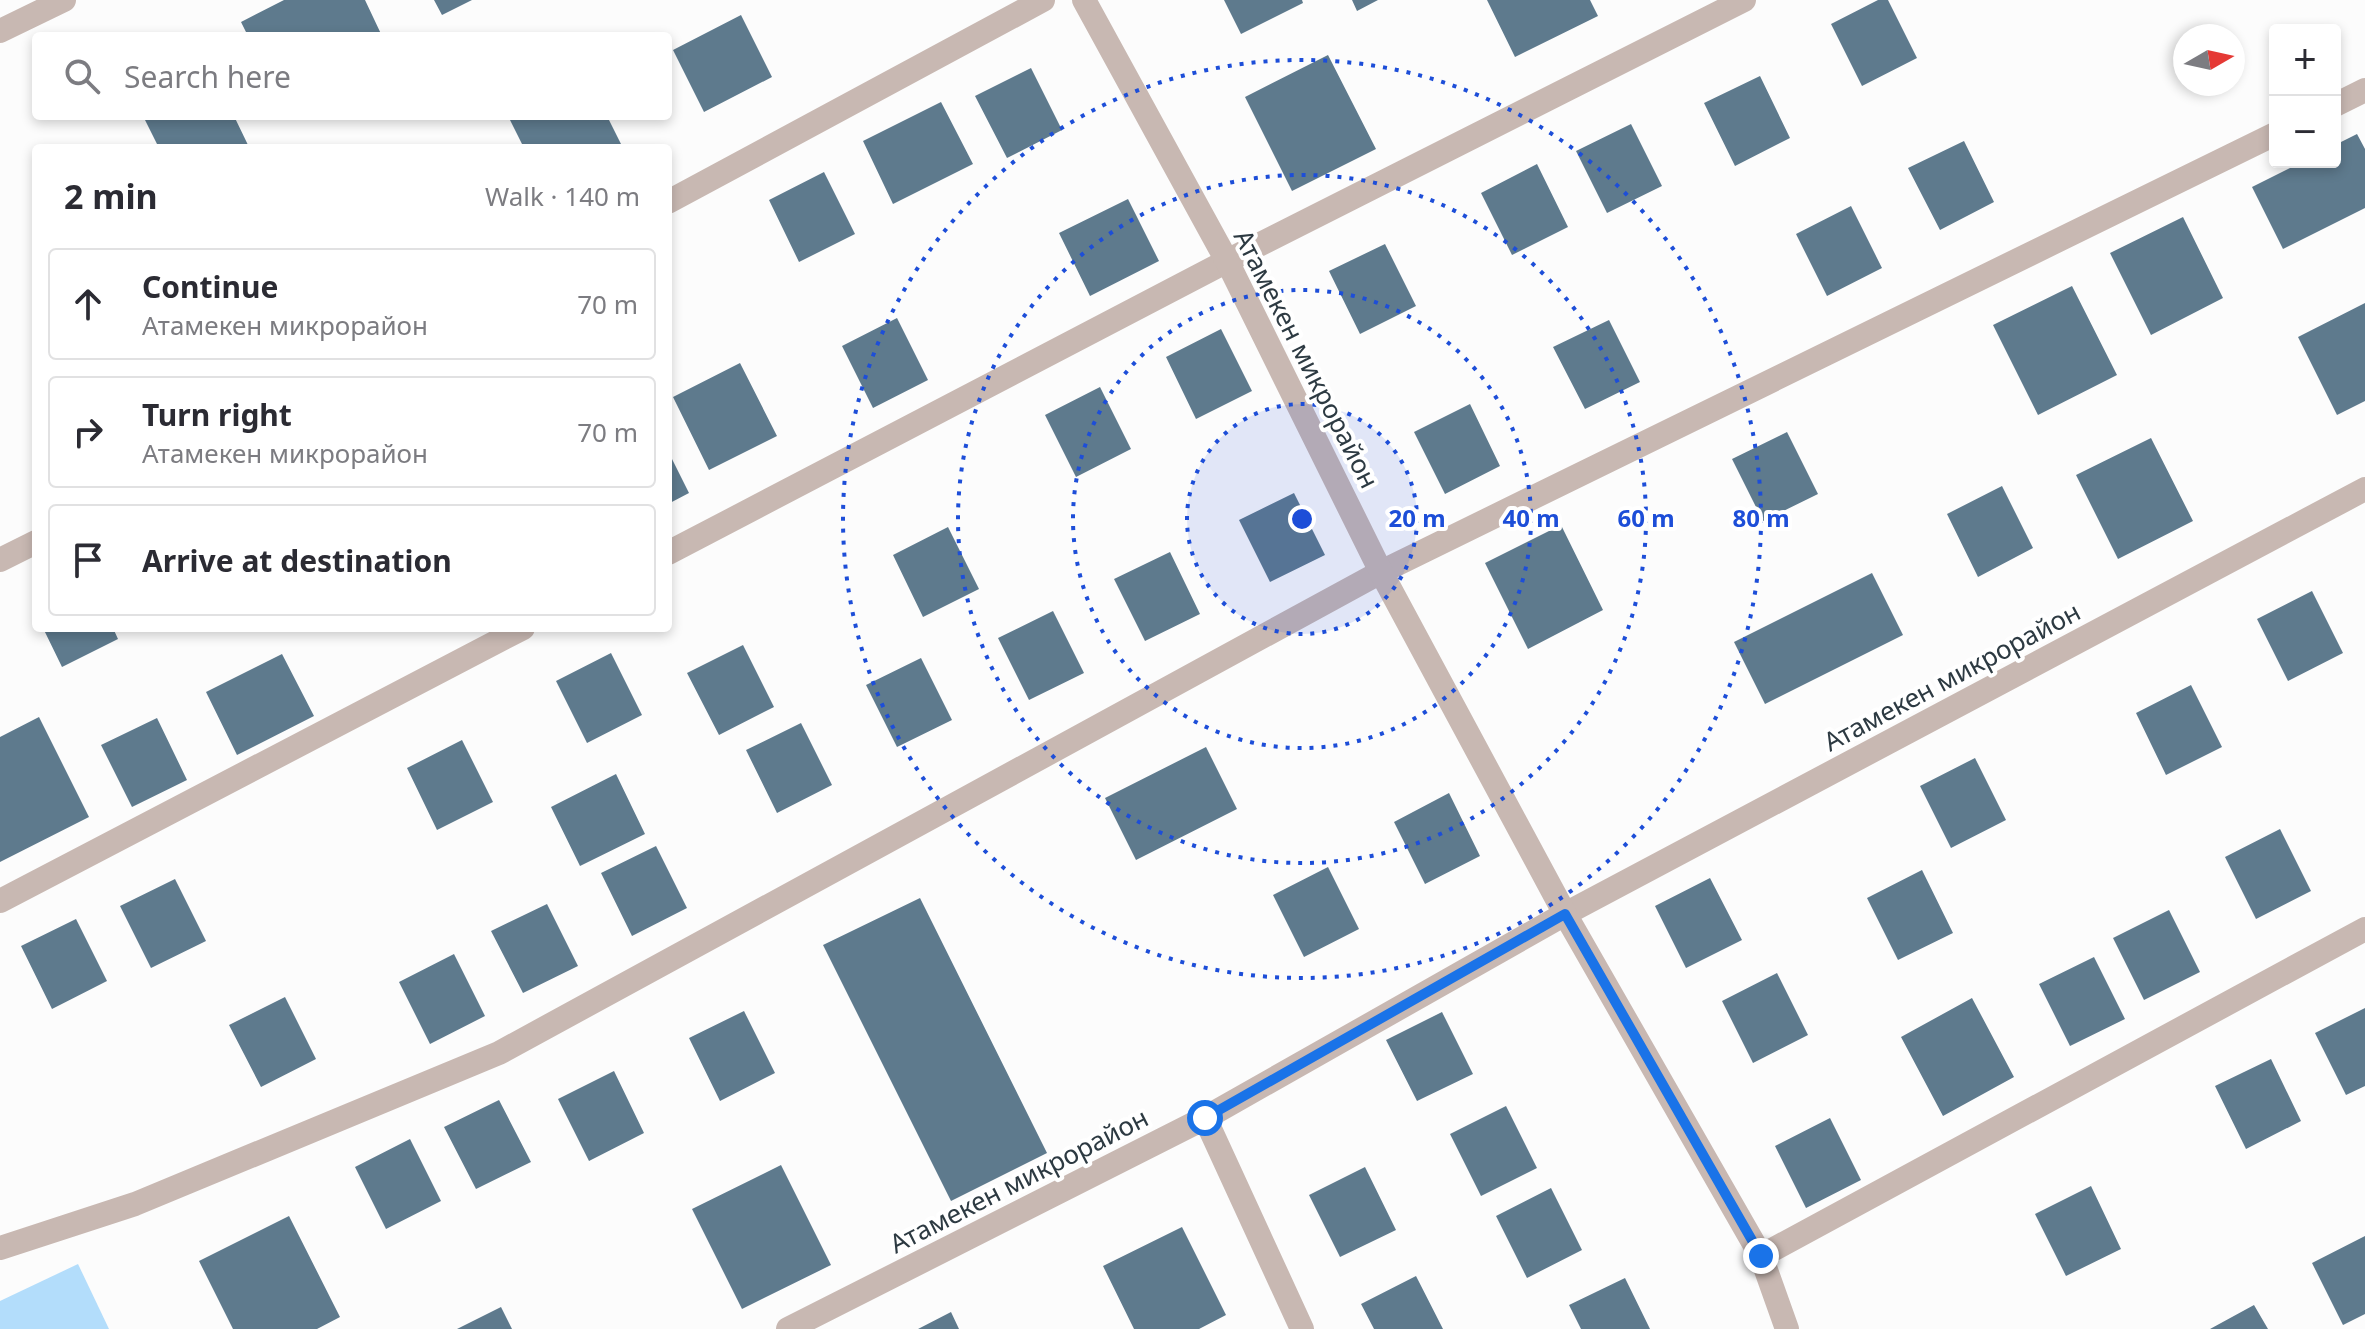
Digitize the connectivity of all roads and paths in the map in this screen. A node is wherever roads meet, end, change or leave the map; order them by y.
1 (64, 0) edge
2 (1043, 0) edge
3 (1084, 0) edge
4 (1744, 0) edge
5 (0, 31) edge
6 (2365, 90) edge
7 (2341, 102) edge
8 (2269, 137) edge
9 (672, 200) edge
10 (1227, 261) junction
11 (2365, 489) edge
12 (32, 544) edge
13 (672, 551) edge
14 (0, 560) edge
15 (1381, 572) junction
16 (515, 632) edge
17 (0, 901) edge
18 (1565, 914) junction
19 (2365, 929) edge
20 (1205, 1118) junction
21 (0, 1248) edge
22 (1761, 1256) junction
23 (788, 1329) edge
24 (1302, 1329) edge
25 (1787, 1329) edge

1 - 5 street
2 - 9 street
3 - 10 street, Атамекен микрорайон
4 - 10 street
6 - 7 street
8 - 15 street
10 - 13 street
10 - 15 street, Атамекен микрорайон
11 - 18 street, Атамекен микрорайон
12 - 14 street
15 - 18 street, Атамекен микрорайон
15 - 21 street
16 - 17 street
18 - 20 street, Атамекен микрорайон
18 - 22 street, Атамекен микрорайон
19 - 22 street
20 - 23 street, Атамекен микрорайон
20 - 24 street
22 - 25 street, Атамекен микрорайон

